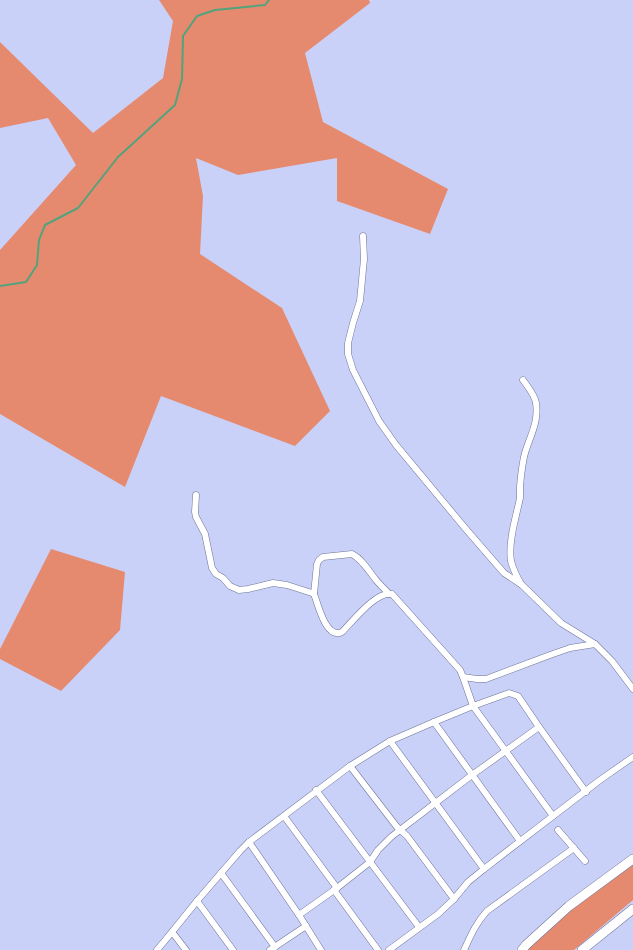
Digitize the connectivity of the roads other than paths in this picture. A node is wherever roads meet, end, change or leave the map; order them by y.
1 (363, 236) dead end
2 (523, 380) dead end
3 (196, 495) dead end
4 (522, 585) junction
5 (314, 594) junction
6 (389, 594) junction
7 (595, 644) junction
8 (463, 677) junction
9 (633, 689) edge
10 (473, 706) junction
11 (434, 722) junction
12 (539, 727) junction
13 (390, 741) junction
14 (506, 751) junction
15 (633, 757) edge
16 (350, 766) junction
17 (472, 775) junction
18 (316, 790) junction
19 (586, 792) junction
20 (435, 803) junction
21 (284, 816) junction
22 (554, 816) junction
23 (400, 830) junction
24 (558, 830) dead end
25 (520, 841) junction
26 (249, 842) junction
27 (574, 848) junction
28 (633, 859) edge
29 (585, 861) dead end
30 (370, 862) junction
31 (484, 869) junction
32 (221, 873) junction
33 (336, 889) junction
34 (454, 899) junction
35 (197, 901) junction
36 (633, 909) edge
37 (299, 915) junction
38 (306, 926) junction
39 (420, 927) junction
40 (172, 932) junction
41 (272, 948) edge
42 (157, 950) edge
43 (186, 950) edge
44 (233, 950) edge
45 (321, 950) edge
46 (378, 950) edge
47 (389, 950) edge
48 (464, 950) edge
49 (522, 950) edge
50 (582, 950) edge

1 - 4 street
2 - 4 street
3 - 5 street
4 - 7 street
5 - 6 street
5 - 6 street
6 - 8 street
7 - 8 street
7 - 9 street
8 - 10 street
10 - 11 street
10 - 12 street
10 - 14 street
11 - 13 street
11 - 17 street
12 - 14 street
12 - 19 street
13 - 16 street
13 - 20 street
14 - 17 street
14 - 22 street
15 - 19 street
16 - 18 street
16 - 23 street
17 - 20 street
17 - 25 street
18 - 21 street
18 - 30 street
19 - 22 street
20 - 23 street
20 - 31 street
21 - 26 street
21 - 33 street
22 - 25 street
23 - 30 street
23 - 34 street
24 - 27 street
25 - 31 street
26 - 32 street
26 - 37 street
27 - 29 street
27 - 48 street
28 - 49 main road
30 - 33 street
30 - 39 street
31 - 34 street
32 - 35 street
32 - 41 street
33 - 37 street
33 - 46 street
34 - 39 street
35 - 40 street
35 - 44 street
36 - 50 main road
37 - 38 street
38 - 41 street
38 - 45 street
39 - 47 street
40 - 42 street
40 - 43 street

